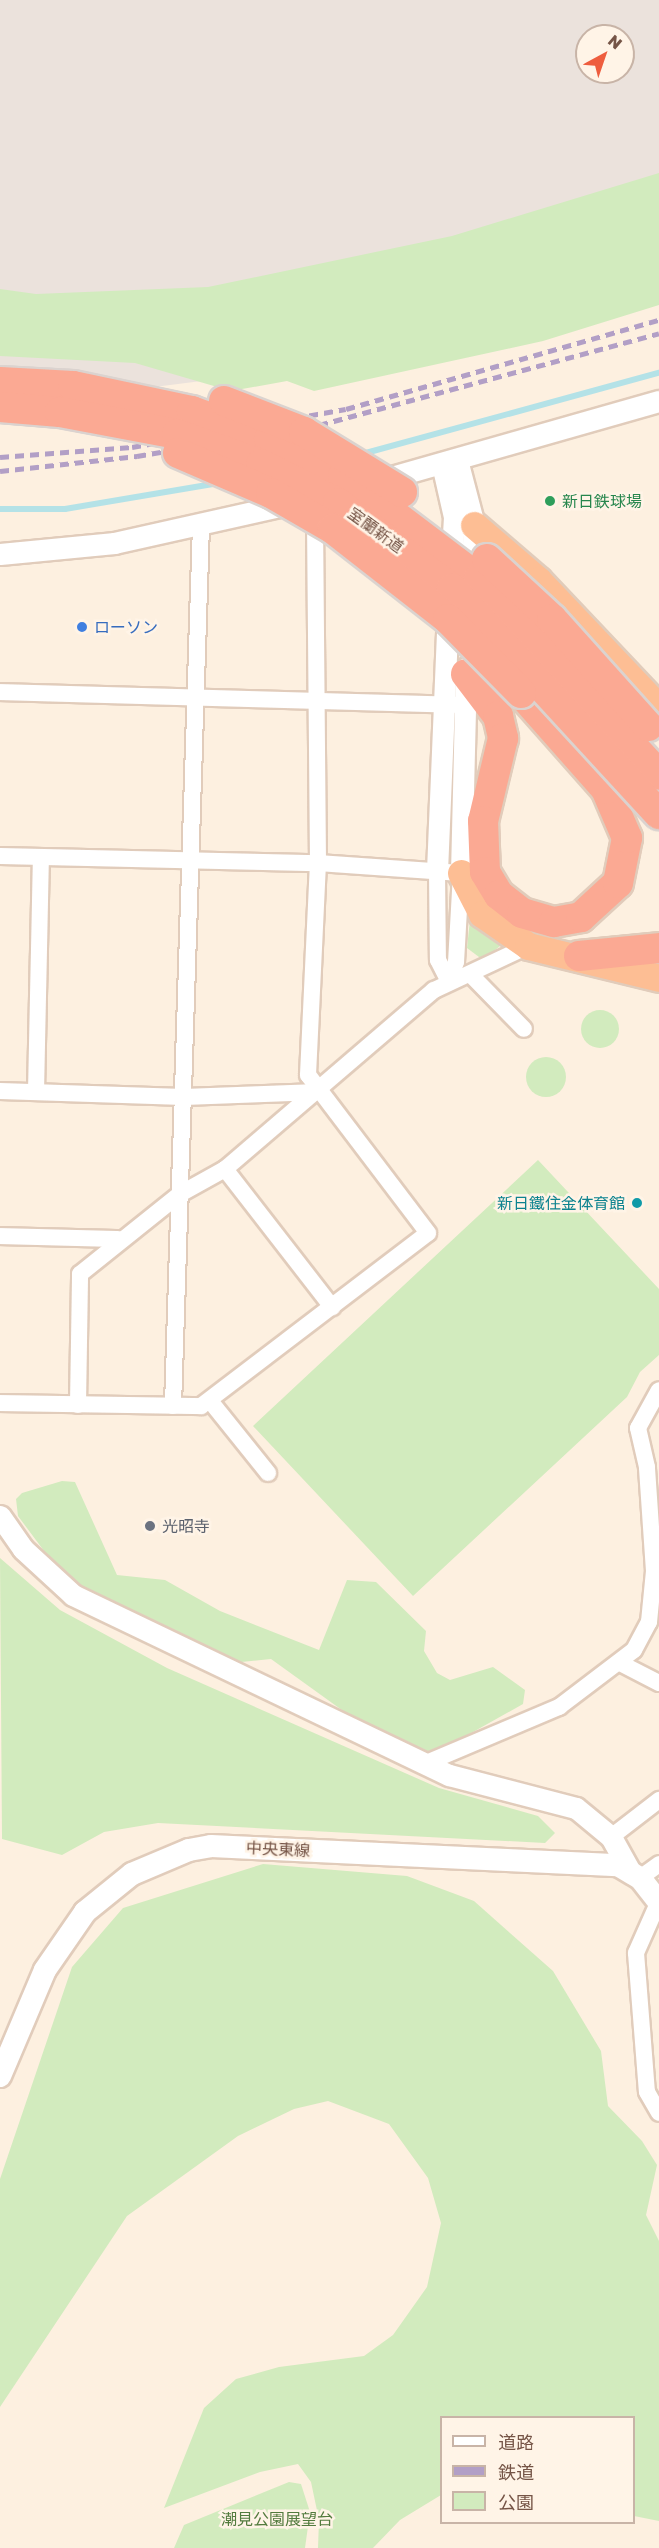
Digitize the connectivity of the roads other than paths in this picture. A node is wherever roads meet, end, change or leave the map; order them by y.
1 (0, 376) edge
2 (0, 382) edge
3 (659, 401) edge
4 (0, 407) edge
5 (60, 412) junction
6 (450, 462) junction
7 (314, 498) junction
8 (474, 525) junction
9 (201, 527) junction
10 (0, 554) edge
11 (466, 674) junction
12 (0, 692) edge
13 (199, 694) junction
14 (314, 700) junction
15 (443, 704) junction
16 (465, 705) junction
17 (655, 724) edge
18 (659, 775) edge
19 (659, 814) edge
20 (0, 856) edge
21 (41, 857) junction
22 (192, 861) junction
23 (318, 863) junction
24 (449, 872) junction
25 (528, 946) junction
26 (659, 948) edge
27 (579, 956) junction
28 (472, 976) junction
29 (659, 978) edge
30 (449, 982) junction
31 (524, 1029) dead end
32 (0, 1091) edge
33 (36, 1092) junction
34 (318, 1092) junction
35 (184, 1097) junction
36 (225, 1169) junction
37 (180, 1194) junction
38 (0, 1236) edge
39 (118, 1239) junction
40 (332, 1307) junction
41 (659, 1390) edge
42 (211, 1402) junction
43 (0, 1403) edge
44 (78, 1405) junction
45 (173, 1406) junction
46 (268, 1473) dead end
47 (0, 1516) edge
48 (620, 1663) junction
49 (659, 1683) edge
50 (424, 1764) junction
51 (659, 1800) edge
52 (611, 1837) junction
53 (659, 1864) edge
54 (635, 1873) junction
55 (659, 1901) edge
56 (0, 2076) edge
57 (659, 2114) edge

1 - 17 highway, bridge
2 - 18 highway, 室蘭新道, bridge
3 - 6 street
4 - 5 highway, 室蘭新道, bridge
5 - 11 highway, bridge
5 - 19 highway, 室蘭新道, bridge
6 - 7 street
6 - 8 street
6 - 15 street
7 - 9 street
7 - 14 street
8 - 11 street
8 - 17 highway
9 - 10 street
9 - 13 street
11 - 16 street
12 - 13 street
13 - 14 street
13 - 22 street
14 - 15 street
14 - 23 street
15 - 16 street
15 - 24 street
16 - 24 street
20 - 21 street
21 - 22 street
21 - 33 street
22 - 23 street
22 - 35 street
23 - 24 street
23 - 34 street
24 - 25 highway
24 - 30 street
24 - 30 street
25 - 27 highway
25 - 28 street
26 - 27 highway
27 - 29 highway
28 - 30 street
28 - 31 street
30 - 34 street
32 - 33 street
33 - 35 street
34 - 35 street
34 - 36 street
34 - 40 street
35 - 37 street
36 - 37 street
36 - 40 street
37 - 39 street
37 - 45 street
38 - 39 street
39 - 44 street
40 - 42 street
41 - 48 street
42 - 45 street
42 - 46 street
43 - 44 street
44 - 45 street
47 - 50 street
48 - 49 street
48 - 50 street
50 - 52 street
51 - 52 street
52 - 54 street
53 - 54 street
54 - 55 main road
54 - 56 main road, 中央東線
55 - 57 street

